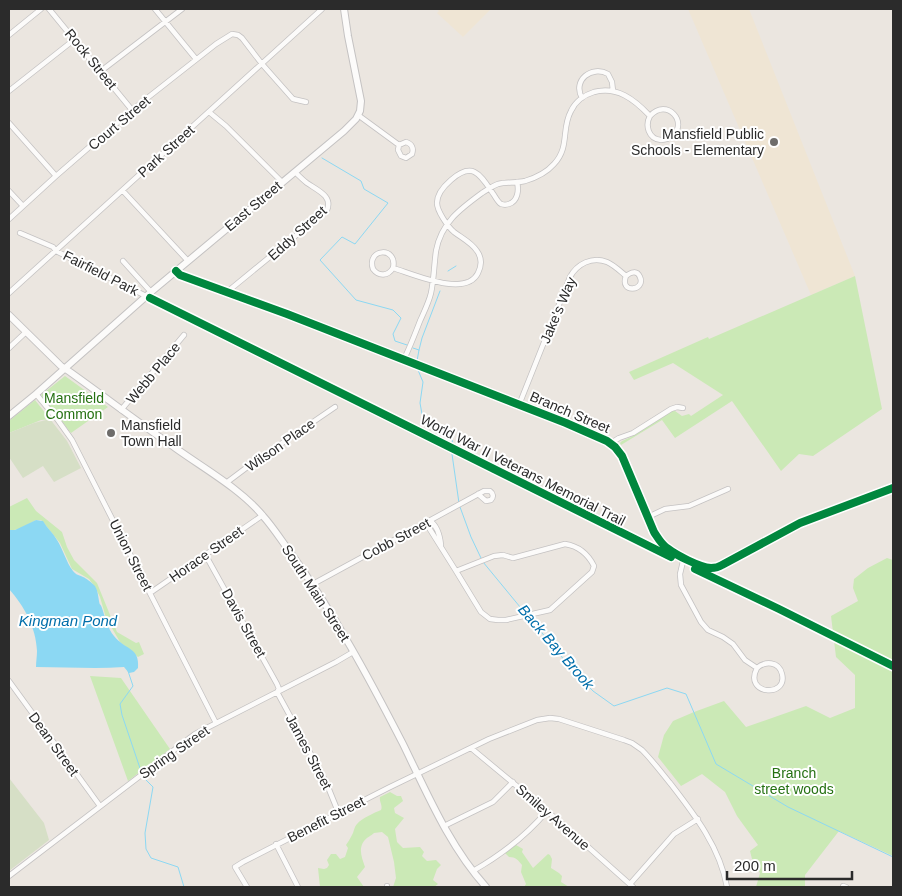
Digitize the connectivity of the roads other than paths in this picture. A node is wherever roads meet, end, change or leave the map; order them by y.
1 (41, 9) edge
2 (49, 9) edge
3 (155, 9) edge
4 (182, 9) edge
5 (322, 9) edge
6 (344, 9) edge
7 (166, 22) junction
8 (9, 35) edge
9 (75, 39) junction
10 (196, 59) junction
11 (262, 64) junction
12 (101, 71) junction
13 (9, 91) edge
14 (613, 91) junction
15 (582, 98) junction
16 (306, 102) dead end
17 (132, 110) junction
18 (209, 112) junction
19 (358, 115) junction
20 (650, 116) junction
21 (9, 123) edge
22 (399, 145) dead end
23 (295, 172) junction
24 (56, 176) junction
25 (282, 182) junction
26 (517, 182) junction
27 (489, 188) junction
28 (123, 190) junction
29 (9, 191) edge
30 (23, 206) junction
31 (9, 219) edge
32 (447, 223) junction
33 (20, 232) dead end
34 (56, 251) junction
35 (123, 261) dead end
36 (188, 261) junction
37 (394, 268) junction
38 (176, 271) junction
39 (626, 276) dead end
40 (433, 281) junction
41 (227, 292) junction
42 (9, 293) edge
43 (149, 294) junction
44 (9, 315) edge
45 (26, 332) junction
46 (184, 336) dead end
47 (9, 348) edge
48 (404, 359) junction
49 (65, 368) junction
50 (36, 394) junction
51 (519, 405) junction
52 (335, 408) dead end
53 (683, 408) dead end
54 (121, 410) junction
55 (9, 416) edge
56 (611, 443) junction
57 (226, 483) junction
58 (893, 488) edge
59 (728, 489) dead end
60 (478, 494) dead end
61 (263, 515) junction
62 (648, 517) junction
63 (430, 521) junction
64 (206, 554) junction
65 (684, 557) junction
66 (456, 571) junction
67 (313, 584) junction
68 (150, 593) junction
69 (353, 652) junction
70 (757, 668) junction
71 (9, 681) edge
72 (277, 692) junction
73 (216, 723) junction
74 (471, 748) junction
75 (416, 774) junction
76 (513, 782) junction
77 (100, 806) junction
78 (547, 811) junction
79 (339, 814) junction
80 (698, 819) junction
81 (444, 826) junction
82 (276, 844) junction
83 (473, 872) junction
84 (9, 876) edge
85 (632, 886) edge
86 (247, 887) edge
87 (298, 887) edge
88 (486, 887) edge
89 (727, 887) edge

1 - 8 street
2 - 9 street, Rock Street
3 - 7 street
4 - 7 street
5 - 11 street, Park Street
6 - 19 main road
7 - 10 street
7 - 12 street
9 - 12 street, Rock Street
9 - 13 street
10 - 11 street, Court Street
10 - 17 street, Court Street
11 - 16 street
11 - 18 street, Park Street
12 - 17 street, Rock Street
14 - 15 street
14 - 15 street
14 - 20 street
15 - 26 street
17 - 24 street, Court Street
18 - 25 street
18 - 28 street, Park Street
19 - 22 street
19 - 23 main road, East Street
20 - 20 street
21 - 24 street
23 - 25 main road, East Street
23 - 41 street, Eddy Street
24 - 30 street, Court Street
25 - 36 main road, East Street
26 - 27 street
26 - 27 street
27 - 32 street
27 - 32 street
28 - 34 street, Park Street
28 - 36 street
29 - 30 street
30 - 31 street, Court Street
32 - 40 street
32 - 40 street
33 - 34 street, Fairfield Park
34 - 42 street, Park Street
34 - 43 street, Fairfield Park
35 - 43 street
36 - 38 main road, East Street
37 - 37 street
37 - 40 street
38 - 41 street, Branch Street
38 - 43 main road, East Street
39 - 51 street, Jake's Way
40 - 48 street
41 - 48 street, Branch Street
43 - 49 main road, East Street
44 - 45 main road, South Main Street
45 - 47 street
45 - 49 main road, South Main Street
46 - 54 street, Webb Place
48 - 51 street, Branch Street
49 - 50 main road, East Street
49 - 54 main road, South Main Street
50 - 55 main road, East Street
50 - 68 street, Union Street
51 - 56 street, Branch Street
52 - 57 street, Wilson Place
53 - 56 street
54 - 57 main road, South Main Street
56 - 62 street, Branch Street
57 - 61 main road, South Main Street
58 - 65 street, Branch Street
59 - 62 street
60 - 63 street, Cobb Street
61 - 64 street, Horace Street
61 - 67 main road, South Main Street
62 - 65 street, Branch Street
63 - 66 street
63 - 67 street, Cobb Street
64 - 68 street, Horace Street
64 - 72 street, Davis Street
65 - 70 street
66 - 66 street
67 - 69 main road, South Main Street
68 - 73 street, Union Street
69 - 72 street, Spring Street
69 - 75 main road, South Main Street
70 - 70 street
71 - 77 street, Dean Street
72 - 73 street, Spring Street
72 - 79 street, James Street
73 - 77 street, Spring Street
74 - 75 street, Benefit Street
74 - 76 street, Smiley Avenue
74 - 80 street, Benefit Street
75 - 79 street, Benefit Street
75 - 81 main road, South Main Street
76 - 78 street, Smiley Avenue
76 - 81 street
77 - 84 street, Spring Street
78 - 83 street
78 - 85 street, Smiley Avenue
79 - 82 street, Benefit Street
80 - 85 street
80 - 89 street, Benefit Street
81 - 83 main road, South Main Street
82 - 86 street, Benefit Street
82 - 87 street
83 - 88 main road, South Main Street

